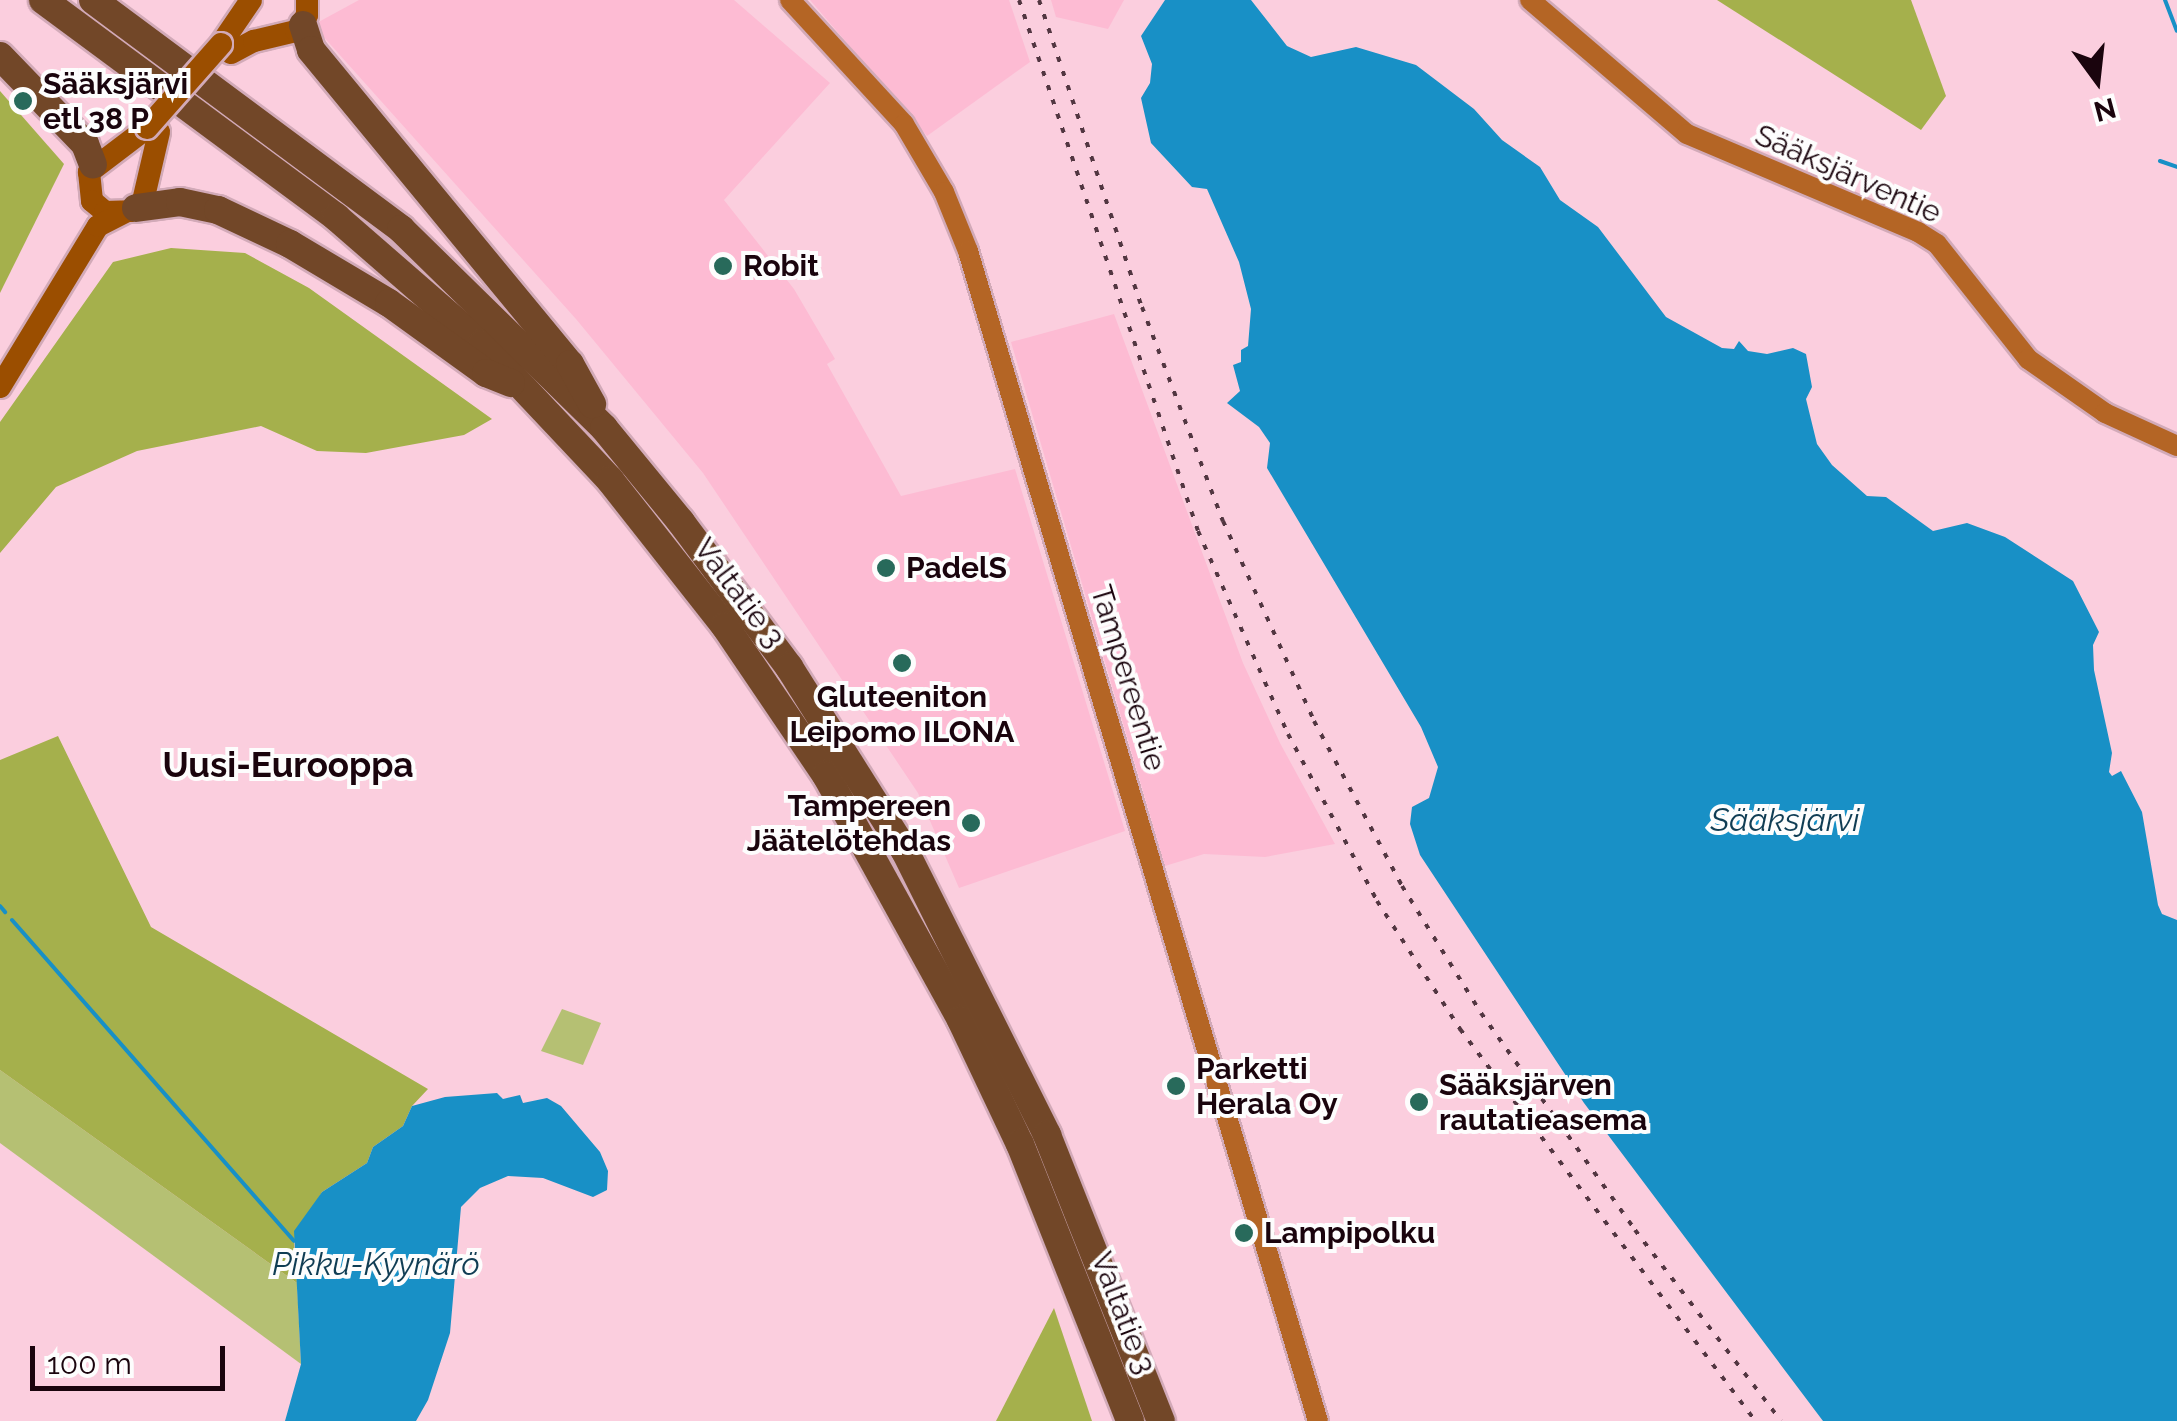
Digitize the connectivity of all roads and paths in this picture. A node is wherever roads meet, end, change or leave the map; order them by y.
1 (43, 0) edge
2 (93, 0) edge
3 (251, 0) edge
4 (790, 0) edge
5 (1530, 0) edge
6 (310, 9) edge
7 (226, 48) junction
8 (0, 56) edge
9 (153, 130) junction
10 (91, 179) junction
11 (129, 210) junction
12 (73, 263) junction
13 (0, 387) edge
14 (527, 389) junction
15 (604, 428) junction
16 (2177, 446) edge
17 (1130, 1421) edge
18 (1161, 1421) edge
19 (1318, 1421) edge

1 - 14 highway, Valtatie 3
2 - 15 highway, Valtatie 3
3 - 7 main road
4 - 19 main road, Tampereentie
5 - 16 main road, Sääksjärventie
6 - 7 main road
6 - 15 highway
7 - 9 main road, bridge
8 - 10 highway
9 - 10 main road
9 - 11 main road
10 - 11 main road
10 - 12 main road
11 - 12 main road
11 - 14 highway
12 - 13 main road
14 - 17 highway, Valtatie 3
15 - 18 highway, Valtatie 3

